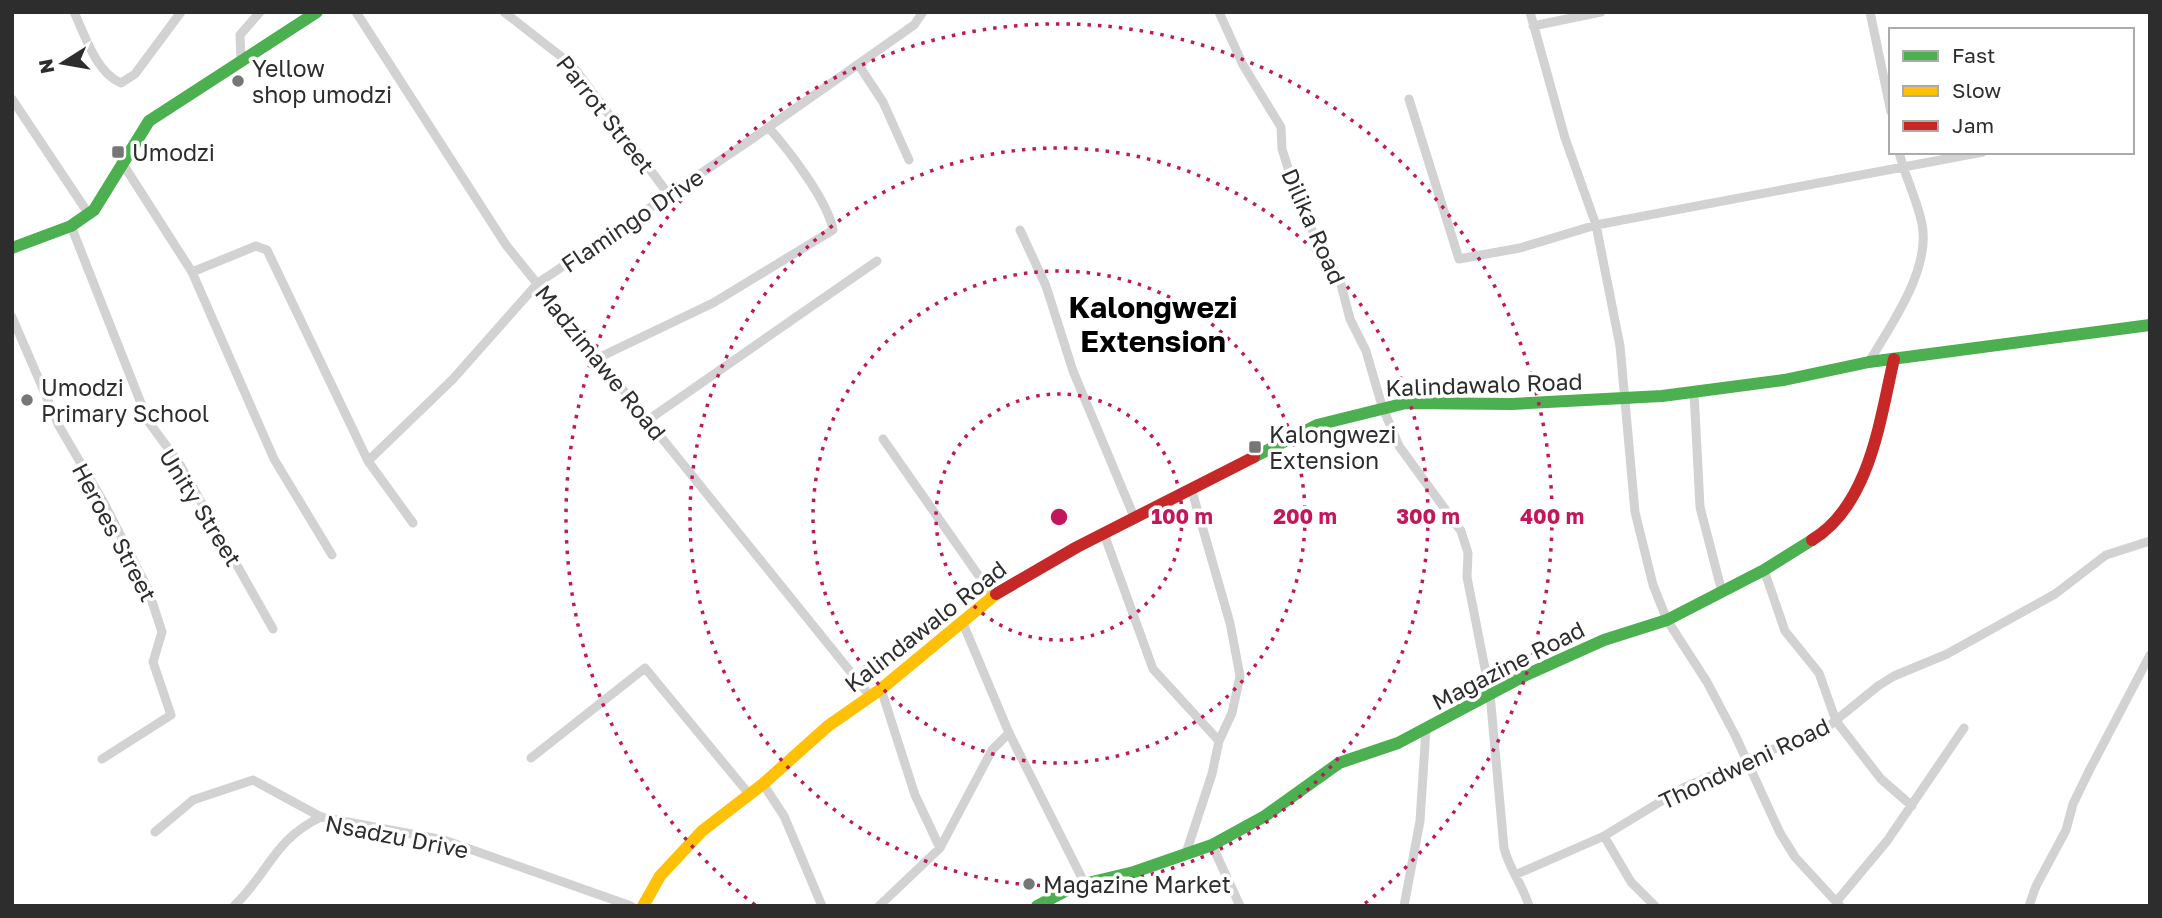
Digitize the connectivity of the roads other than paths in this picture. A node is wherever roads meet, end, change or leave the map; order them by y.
1 (74, 12) edge
2 (181, 12) edge
3 (260, 12) edge
4 (317, 12) edge
5 (356, 12) edge
6 (504, 12) edge
7 (923, 12) edge
8 (1219, 12) edge
9 (1530, 12) edge
10 (1601, 12) edge
11 (1870, 12) edge
12 (1533, 26) junction
13 (241, 60) junction
14 (858, 64) junction
15 (12, 99) edge
16 (1409, 99) dead end
17 (1889, 102) edge
18 (768, 127) junction
19 (1899, 154) edge
20 (1972, 154) edge
21 (909, 160) dead end
22 (121, 161) junction
23 (1902, 167) junction
24 (669, 195) junction
25 (88, 213) junction
26 (1596, 225) junction
27 (71, 226) junction
28 (1020, 230) dead end
29 (12, 248) edge
30 (877, 261) dead end
31 (192, 272) junction
32 (538, 283) junction
33 (12, 317) edge
34 (2150, 325) edge
35 (598, 358) junction
36 (1894, 359) junction
37 (1869, 362) junction
38 (1694, 392) junction
39 (1626, 401) junction
40 (1382, 406) junction
41 (648, 420) junction
42 (883, 439) dead end
43 (369, 461) junction
44 (1192, 491) junction
45 (1135, 519) junction
46 (413, 523) dead end
47 (1104, 534) junction
48 (2150, 541) edge
49 (332, 555) dead end
50 (1764, 570) junction
51 (1723, 592) junction
52 (993, 596) junction
53 (1667, 620) junction
54 (962, 621) junction
55 (273, 629) dead end
56 (2150, 655) edge
57 (876, 692) junction
58 (1490, 694) junction
59 (1836, 721) junction
60 (1964, 728) dead end
61 (1426, 729) junction
62 (1009, 733) junction
63 (1219, 741) junction
64 (531, 758) dead end
65 (103, 759) dead end
66 (1744, 760) junction
67 (763, 784) junction
68 (749, 794) junction
69 (1912, 806) junction
70 (321, 817) junction
71 (155, 832) dead end
72 (1604, 836) junction
73 (1212, 845) junction
74 (940, 848) junction
75 (1185, 853) junction
76 (1514, 876) junction
77 (1085, 884) junction
78 (1838, 904) edge
79 (234, 906) edge
80 (631, 906) edge
81 (643, 906) edge
82 (821, 906) edge
83 (879, 906) edge
84 (1037, 906) edge
85 (1240, 906) edge
86 (1404, 906) edge
87 (1529, 906) edge
88 (1655, 906) edge
89 (2029, 906) edge

1 - 2 street
3 - 13 street
4 - 13 street
5 - 32 street, Madzimawe Road
6 - 24 street, Parrot Street
7 - 14 street, Flamingo Drive
8 - 40 street, Dilika Road
9 - 12 street
10 - 12 street
11 - 17 street
12 - 26 street
13 - 22 street
14 - 18 street, Flamingo Drive
14 - 21 street
15 - 25 street
16 - 26 street
18 - 24 street, Flamingo Drive
18 - 35 street
19 - 23 street
20 - 23 street
22 - 25 street
22 - 31 street
23 - 26 street
23 - 37 street
24 - 32 street, Flamingo Drive
25 - 27 street
26 - 39 street
27 - 29 street
27 - 55 street, Unity Street
28 - 45 street
30 - 41 street
31 - 43 street
31 - 49 street
32 - 35 street, Madzimawe Road
32 - 43 street, Flamingo Drive
33 - 65 street, Heroes Street
34 - 36 street, Kalindawalo Road
35 - 41 street, Madzimawe Road
36 - 37 street, Kalindawalo Road
36 - 50 street, Magazine Road
37 - 38 street, Kalindawalo Road
38 - 39 street, Kalindawalo Road
38 - 51 street
39 - 40 street, Kalindawalo Road
39 - 53 street
40 - 44 street, Kalindawalo Road
40 - 58 street, Dilika Road
41 - 57 street, Madzimawe Road
42 - 52 street
43 - 46 street
44 - 45 street, Kalindawalo Road
44 - 63 street
45 - 47 street, Kalindawalo Road
47 - 52 street, Kalindawalo Road
47 - 63 street
48 - 59 street, Thondweni Road
50 - 51 street, Magazine Road
50 - 59 street
51 - 53 street, Magazine Road
52 - 54 street, Kalindawalo Road
53 - 58 street, Magazine Road
53 - 66 street
54 - 57 street, Kalindawalo Road
54 - 62 street
56 - 89 street
57 - 67 street, Kalindawalo Road
57 - 74 street
58 - 61 street, Magazine Road
58 - 76 street, Dilika Road
59 - 66 street, Thondweni Road
59 - 69 street
60 - 69 street
61 - 73 street, Magazine Road
61 - 86 street
62 - 74 street
62 - 77 street
63 - 75 street
64 - 68 street
66 - 72 street, Thondweni Road
66 - 78 street
67 - 68 street, Kalindawalo Road
67 - 82 street
68 - 81 street, Kalindawalo Road
69 - 78 street
70 - 71 street
70 - 79 street, Nsadzu Drive
70 - 80 street, Nsadzu Drive
72 - 76 street, Thondweni Road
72 - 88 street
73 - 75 street, Magazine Road
73 - 85 street
74 - 83 street
75 - 77 street, Magazine Road
76 - 87 street, Dilika Road
77 - 84 street, Magazine Road

